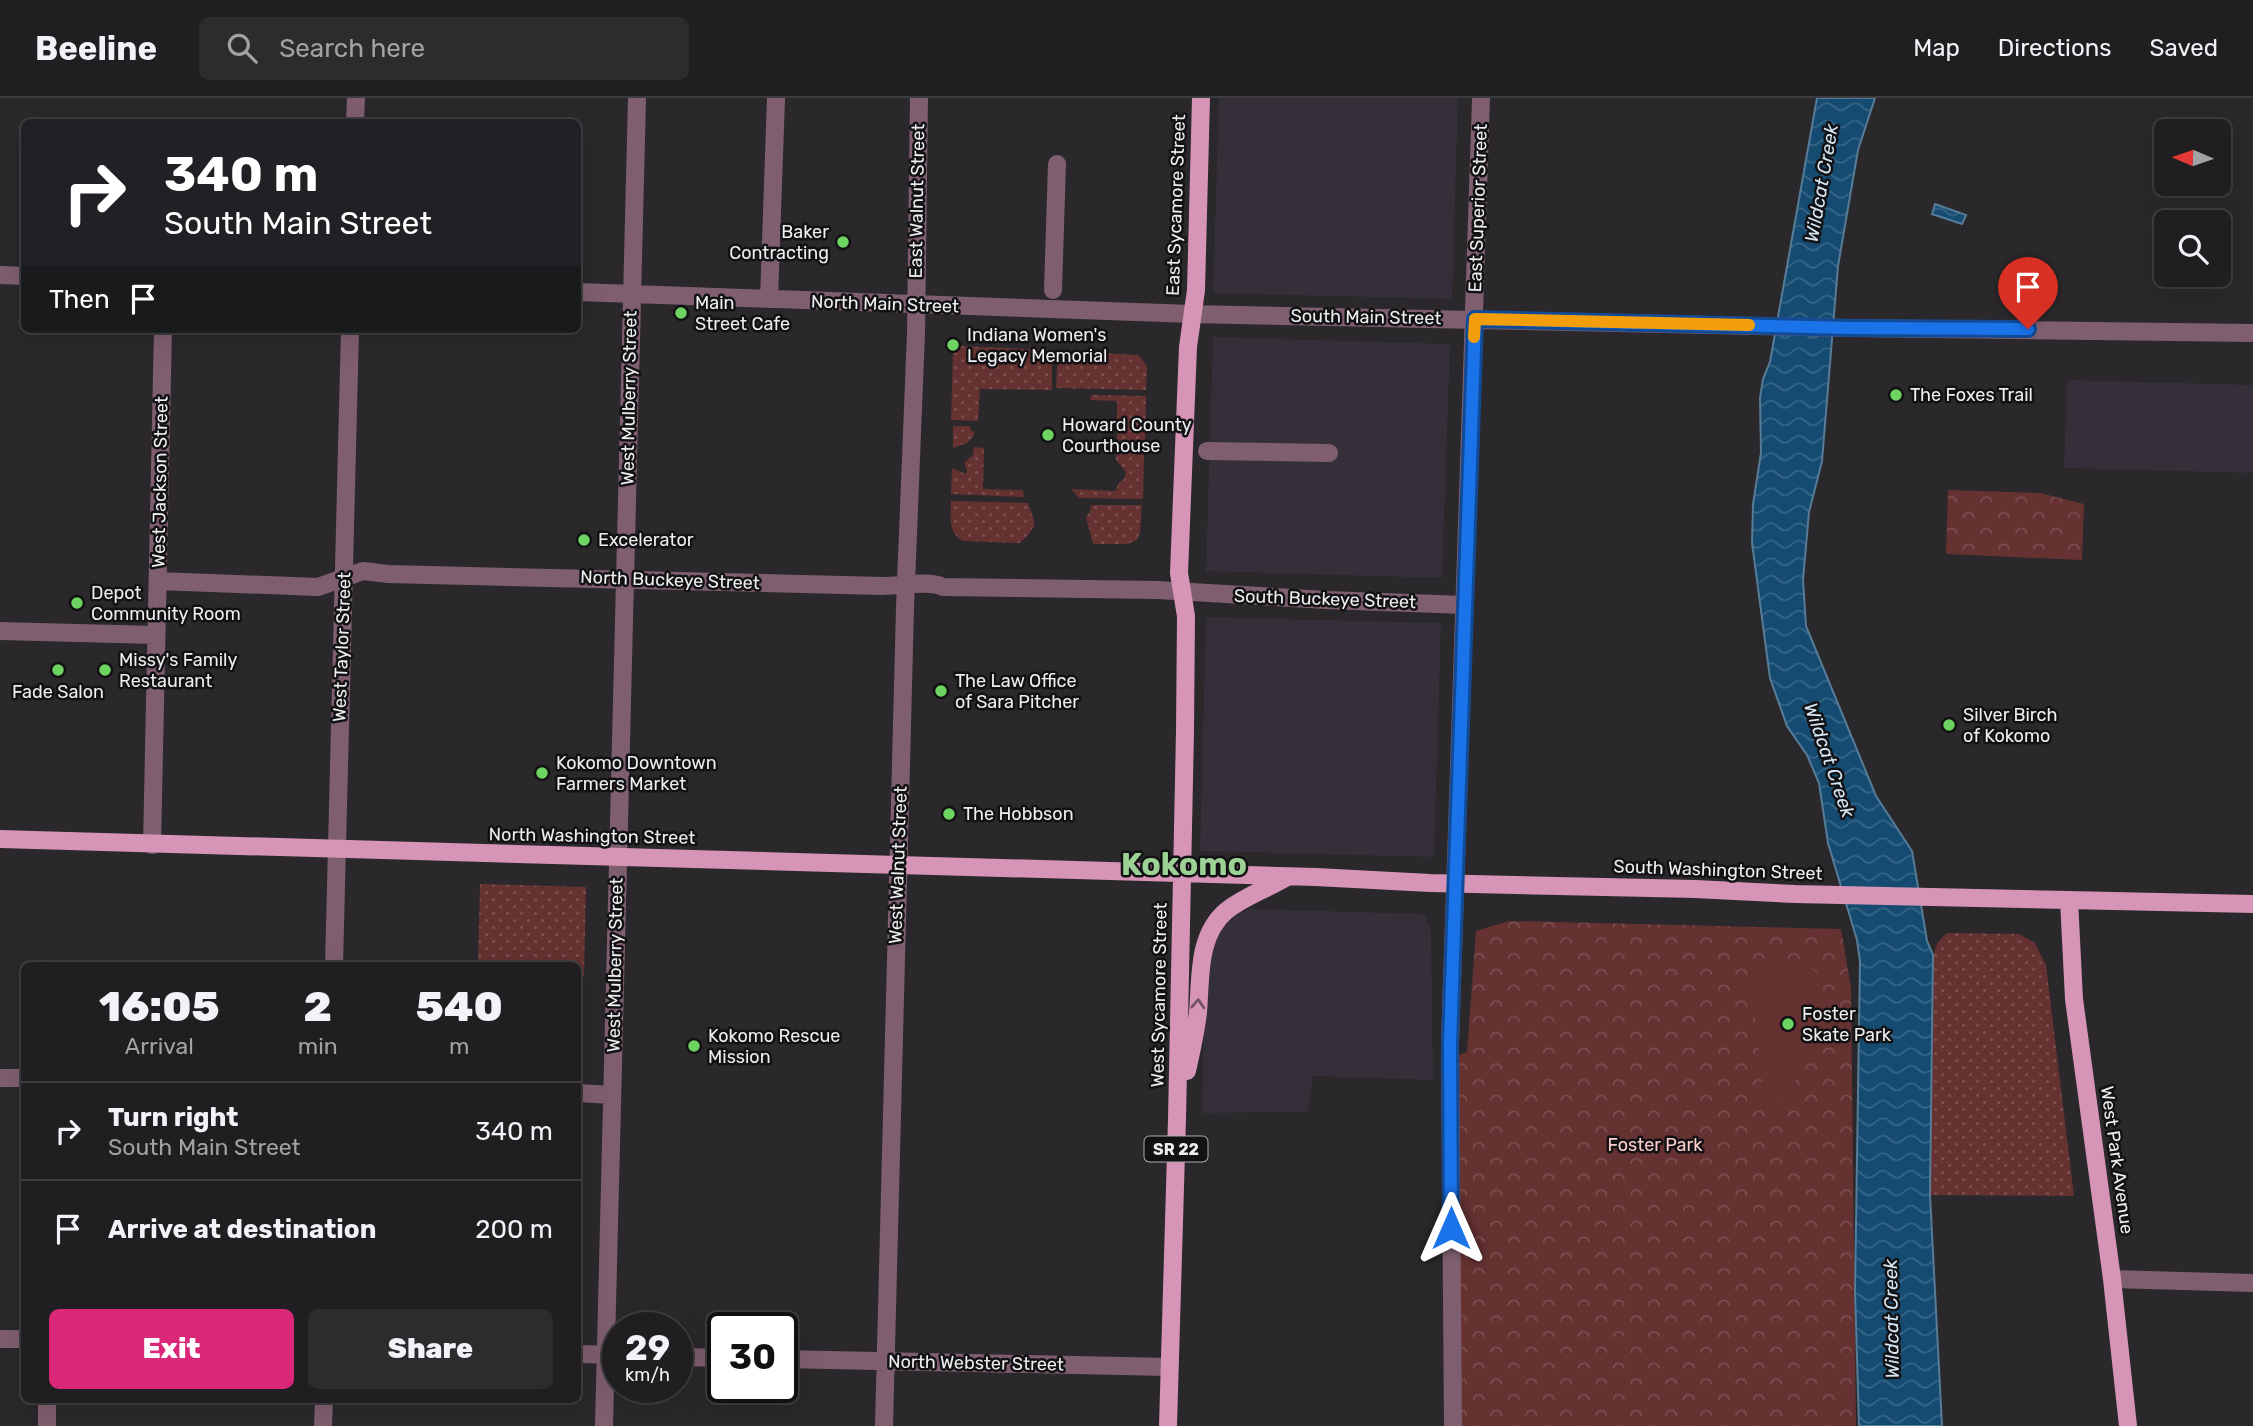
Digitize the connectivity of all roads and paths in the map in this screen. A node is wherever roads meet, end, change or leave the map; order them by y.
1 (356, 98) edge
2 (637, 98) edge
3 (776, 98) edge
4 (919, 98) edge
5 (1201, 98) edge
6 (1481, 98) edge
7 (355, 119) edge
8 (1057, 164) dead end
9 (0, 275) edge
10 (21, 276) edge
11 (1053, 289) dead end
12 (581, 292) edge
13 (632, 294) junction
14 (769, 299) junction
15 (916, 305) junction
16 (1192, 314) junction
17 (1475, 319) junction
18 (163, 333) edge
19 (350, 333) edge
20 (2253, 333) edge
21 (1207, 451) dead end
22 (1329, 453) dead end
23 (344, 577) junction
24 (625, 579) junction
25 (158, 581) junction
26 (906, 586) junction
27 (1184, 593) junction
28 (1465, 605) junction
29 (0, 631) edge
30 (156, 635) junction
31 (0, 839) edge
32 (152, 845) junction
33 (336, 849) junction
34 (617, 857) junction
35 (898, 865) junction
36 (1182, 873) junction
37 (1288, 876) junction
38 (1456, 883) junction
39 (2070, 900) junction
40 (2253, 904) edge
41 (334, 962) edge
42 (0, 1078) edge
43 (21, 1078) edge
44 (581, 1093) edge
45 (612, 1095) junction
46 (1177, 1119) junction
47 (2112, 1279) junction
48 (2253, 1283) edge
49 (612, 1312) edge
50 (0, 1339) edge
51 (21, 1339) edge
52 (581, 1354) edge
53 (602, 1355) edge
54 (798, 1359) edge
55 (885, 1361) junction
56 (1169, 1367) junction
57 (47, 1403) edge
58 (324, 1403) edge
59 (607, 1403) edge
60 (47, 1426) edge
61 (323, 1426) edge
62 (604, 1426) edge
63 (884, 1426) edge
64 (1168, 1426) edge
65 (1453, 1426) edge
66 (2128, 1426) edge

1 - 7 street
2 - 13 street, West Mulberry Street
3 - 14 street
4 - 15 street, East Walnut Street
5 - 16 main road, East Sycamore Street
6 - 17 street, East Superior Street
8 - 11 street
9 - 10 street
12 - 13 street, North Main Street
13 - 14 street, North Main Street
13 - 24 street, West Mulberry Street
14 - 15 street, North Main Street
15 - 16 street, North Main Street
15 - 26 street, West Walnut Street
16 - 17 street, South Main Street
16 - 27 main road, West Sycamore Street
17 - 20 street, South Main Street
17 - 28 street, East Superior Street
18 - 25 street, West Jackson Street
19 - 23 street, West Taylor Street
21 - 22 street
23 - 24 street, North Buckeye Street
23 - 25 street, North Buckeye Street
23 - 33 street, West Taylor Street
24 - 26 street, North Buckeye Street
24 - 34 street, West Mulberry Street
25 - 30 street, West Jackson Street
26 - 27 street, North Buckeye Street
26 - 35 street, West Walnut Street
27 - 28 street, South Buckeye Street
27 - 36 main road, West Sycamore Street
28 - 38 street, East Superior Street
29 - 30 street
30 - 32 street, West Jackson Street
31 - 32 main road, North Washington Street
32 - 33 main road, North Washington Street
33 - 34 main road, North Washington Street
33 - 41 street, West Taylor Street
34 - 35 main road, North Washington Street
34 - 45 street, West Mulberry Street
35 - 36 main road, North Washington Street
35 - 55 street, West Walnut Street
36 - 37 main road, South Washington Street
36 - 46 main road, West Sycamore Street / SR 22
37 - 38 main road, South Washington Street
46 -> 37 main road
38 - 39 main road, South Washington Street
38 - 65 street, East Superior Street
39 - 40 main road, South Washington Street
39 - 47 main road, West Park Avenue
42 - 43 street
44 - 45 street
45 - 49 street, West Mulberry Street
46 - 56 main road, West Sycamore Street / SR 22
47 - 48 street
47 - 66 main road, West Park Avenue
50 - 51 street
52 - 53 street
54 - 55 street, North Webster Street
55 - 56 street, North Webster Street
55 - 63 street, West Walnut Street
56 - 64 main road, West Sycamore Street / SR 22
57 - 60 street
58 - 61 street
59 - 62 street, West Mulberry Street

